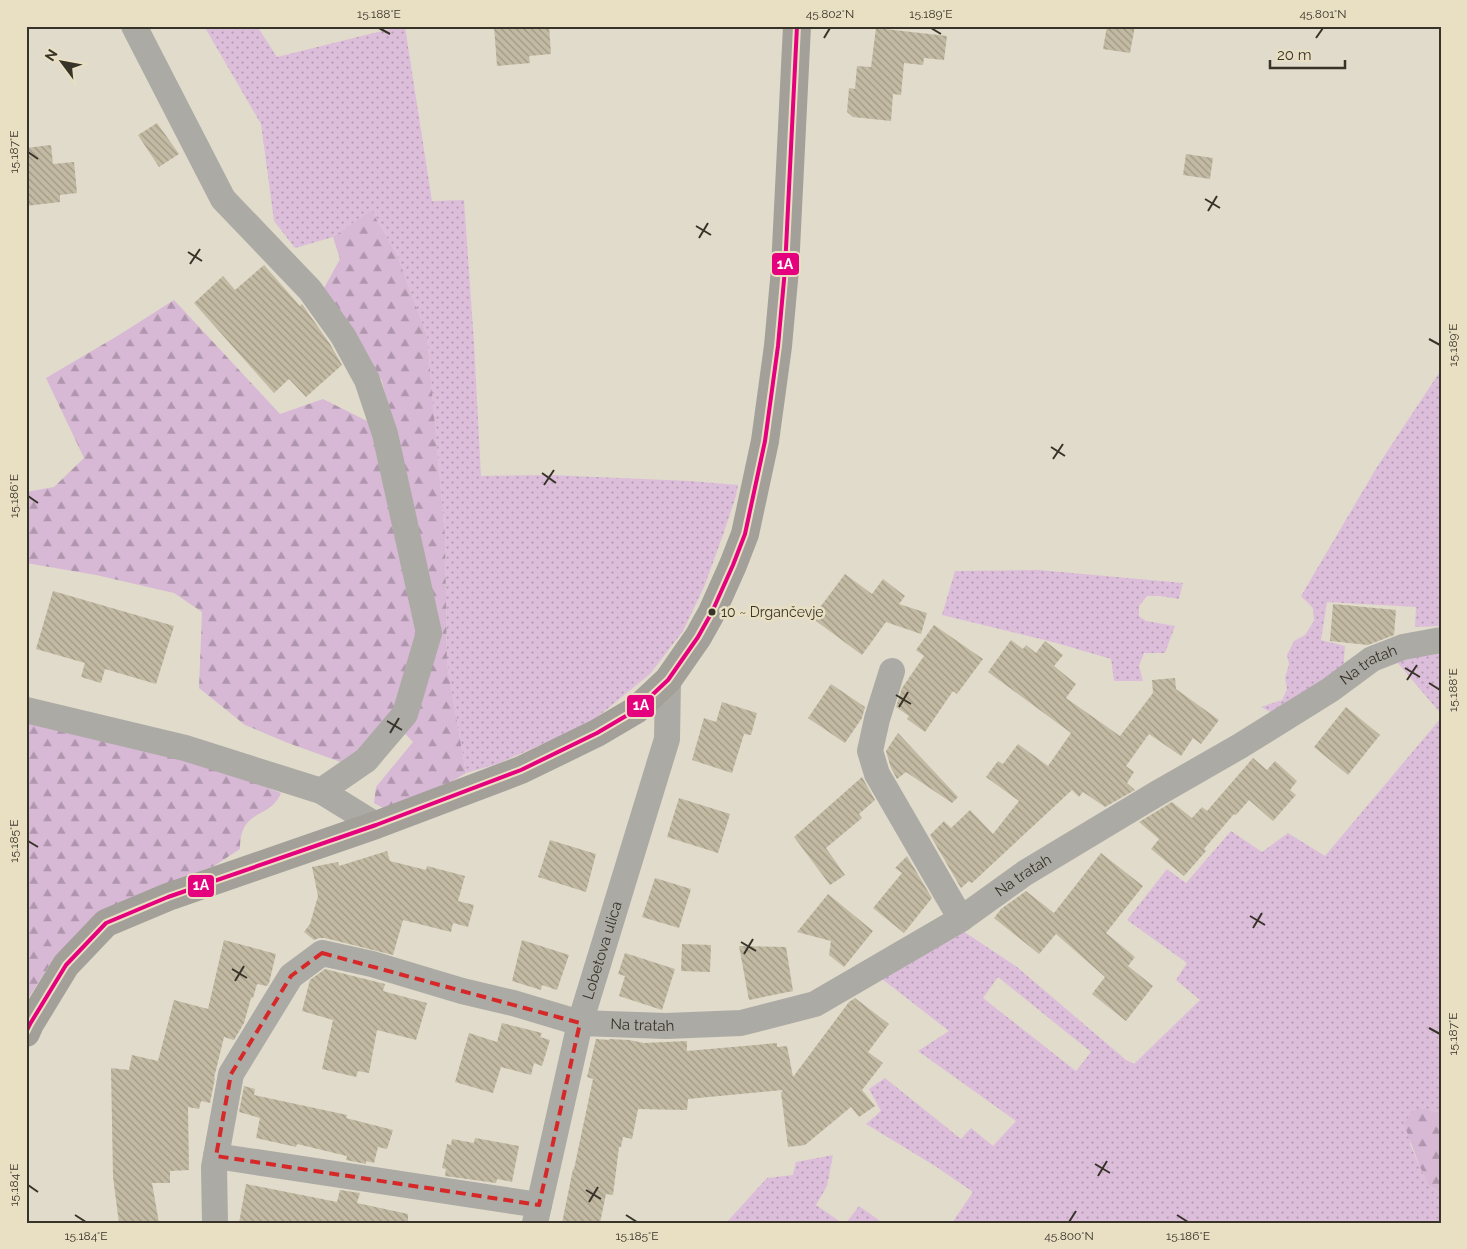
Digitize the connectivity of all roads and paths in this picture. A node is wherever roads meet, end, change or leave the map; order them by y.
1 (134, 26) edge
2 (797, 26) edge
3 (1441, 640) edge
4 (892, 671) dead end
5 (668, 680) junction
6 (26, 710) edge
7 (321, 791) junction
8 (376, 825) junction
9 (961, 919) junction
10 (580, 1023) junction
11 (26, 1033) edge
12 (216, 1156) junction
13 (537, 1214) edge
14 (214, 1223) edge

1 - 7 street
2 - 5 main road
3 - 9 street, Na tratah
4 - 9 street
5 - 8 main road
5 - 10 street, Lobetova ulica
6 - 7 street
7 - 8 street
8 - 11 main road
9 - 10 street, Na tratah
10 - 12 street, Na tratah
10 - 13 street, Lobetova ulica
12 - 13 street
12 - 14 street

